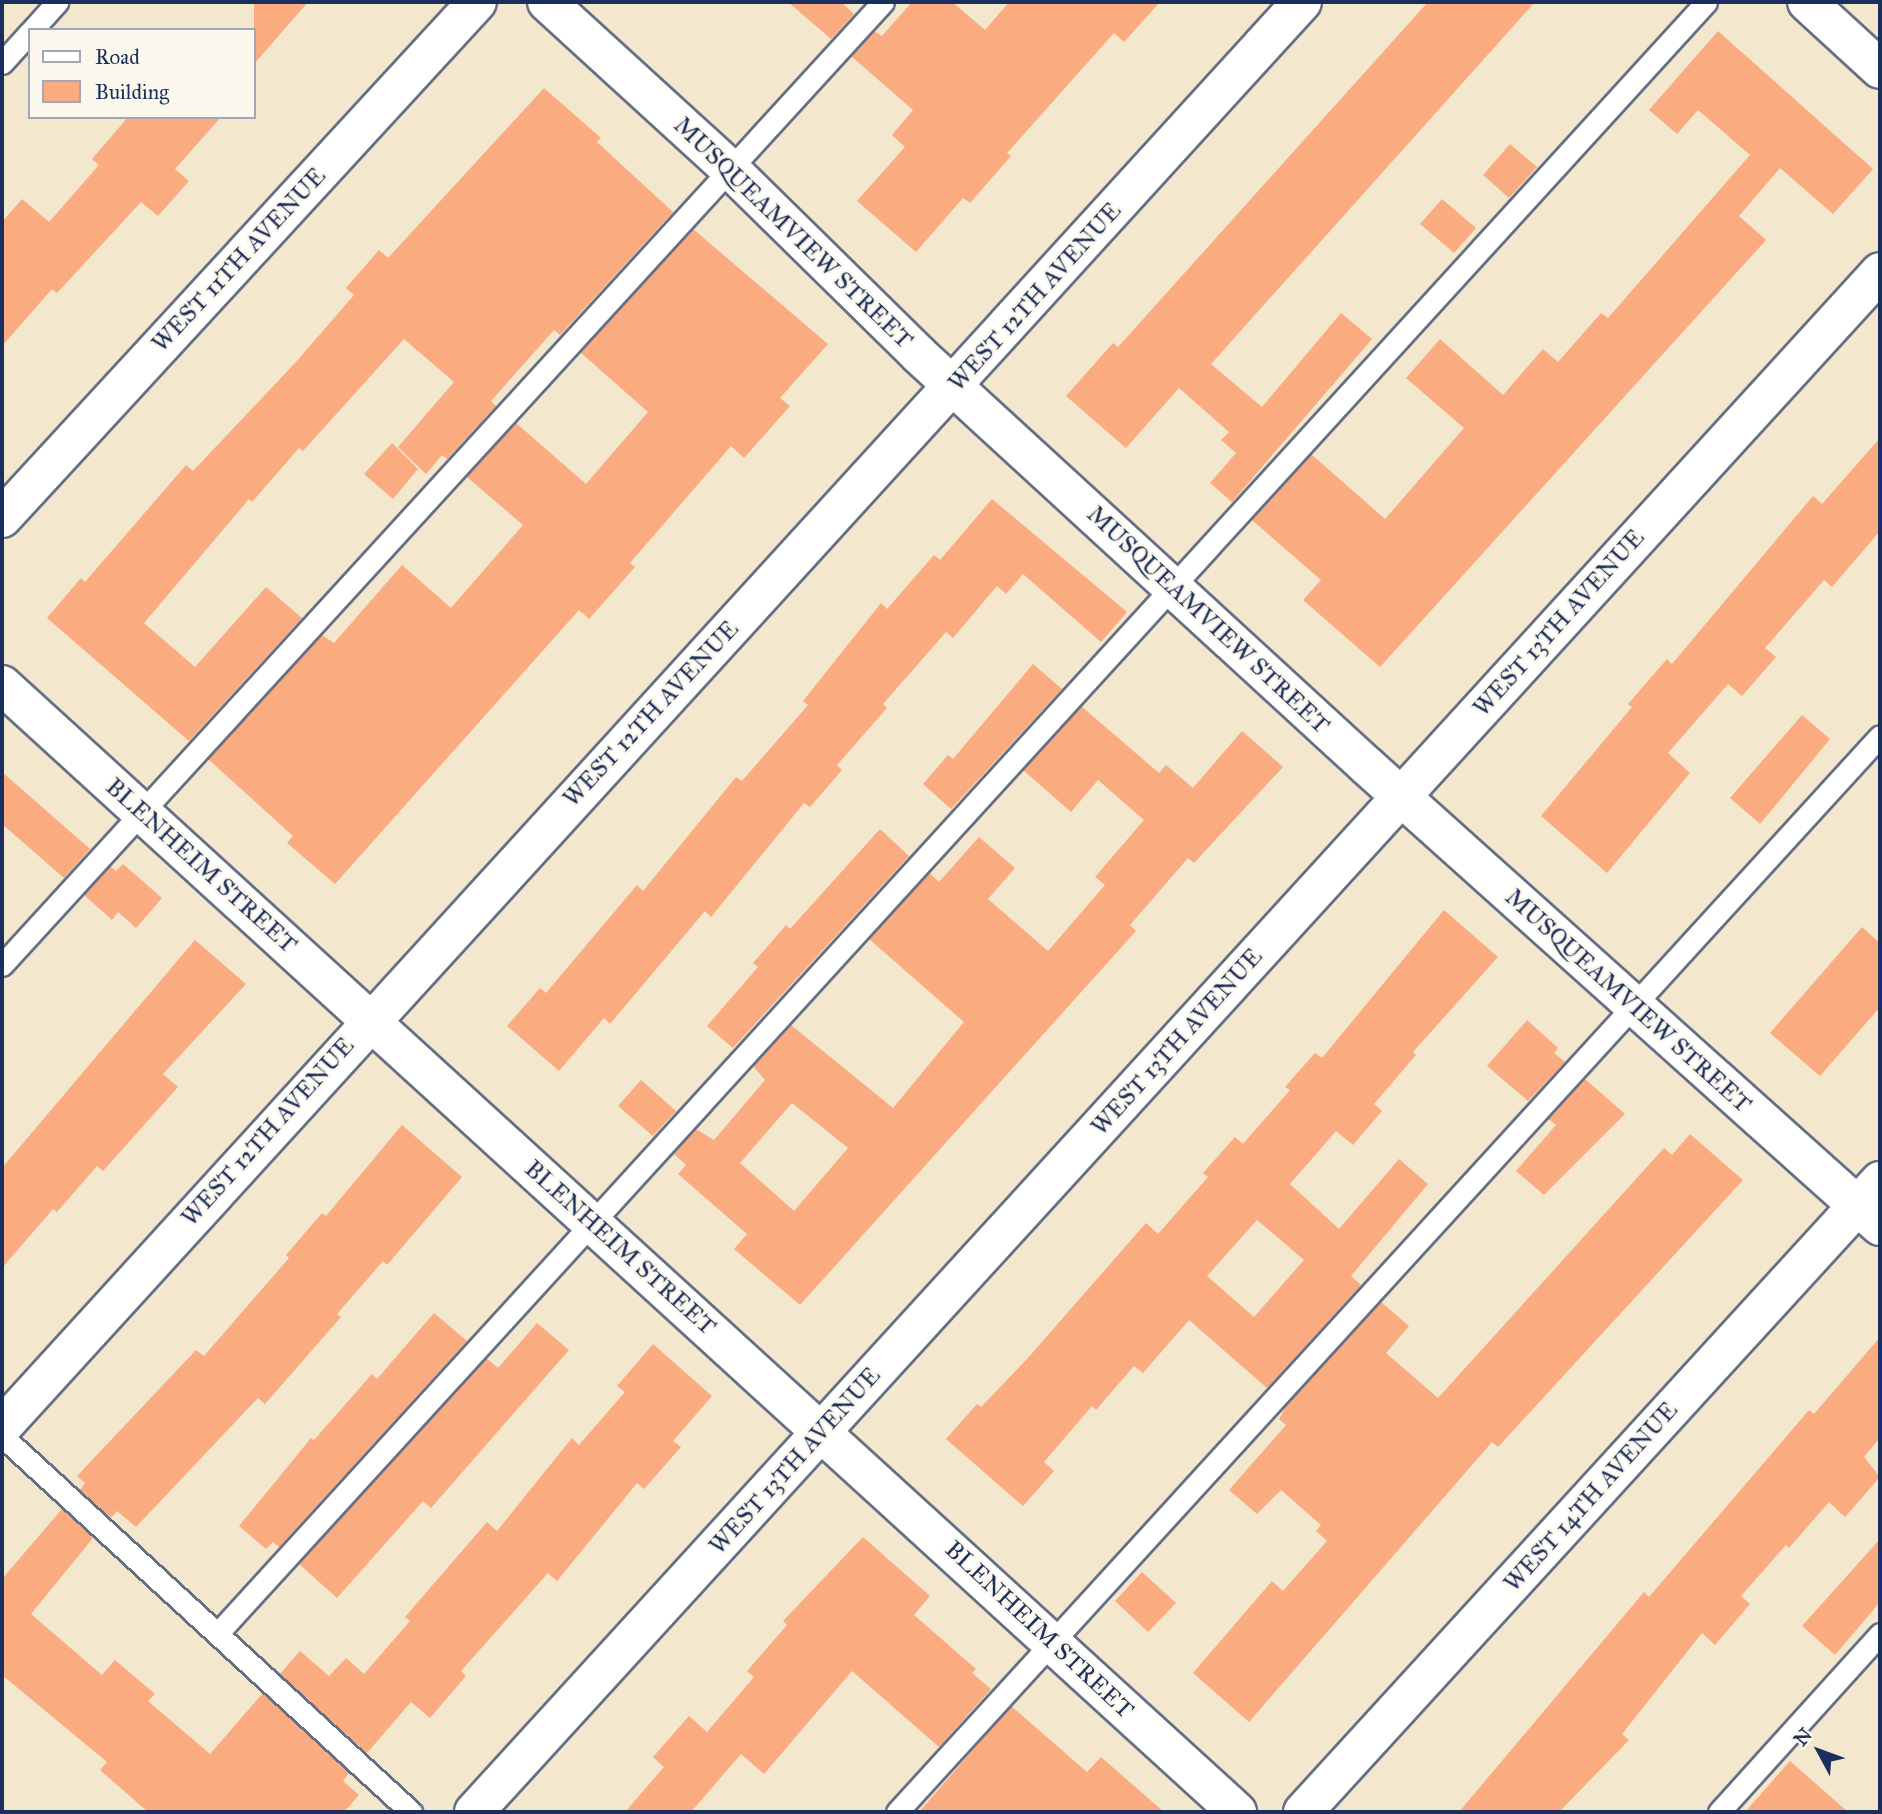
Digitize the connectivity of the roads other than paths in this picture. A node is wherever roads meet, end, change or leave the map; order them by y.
1 (57, 2) edge
2 (477, 2) edge
3 (547, 2) edge
4 (883, 2) edge
5 (1301, 2) edge
6 (1706, 2) edge
7 (1807, 2) edge
8 (34, 28) edge
9 (28, 34) edge
10 (2, 63) edge
11 (1880, 69) edge
12 (730, 169) junction
13 (1880, 272) edge
14 (954, 387) junction
15 (2, 518) edge
16 (1172, 587) junction
17 (2, 685) edge
18 (1880, 736) edge
19 (1401, 796) junction
20 (143, 813) junction
21 (2, 965) edge
22 (1633, 1008) junction
23 (369, 1020) junction
24 (1873, 1204) edge
25 (592, 1223) junction
26 (2, 1427) edge
27 (823, 1432) junction
28 (2, 1437) edge
29 (217, 1634) junction
30 (1880, 1634) edge
31 (1050, 1640) junction
32 (411, 1812) edge
33 (474, 1812) edge
34 (897, 1812) edge
35 (1237, 1812) edge
36 (1303, 1812) edge
37 (1719, 1812) edge

1 - 8 lane
2 - 15 street, WEST 11TH AVENUE
3 - 12 street, MUSQUEAMVIEW STREET
4 - 12 lane
5 - 14 street, WEST 12TH AVENUE
6 - 16 lane
7 - 11 street
9 - 10 lane
12 - 14 street, MUSQUEAMVIEW STREET
12 - 20 lane
13 - 19 street, WEST 13TH AVENUE
14 - 16 street, MUSQUEAMVIEW STREET
14 - 23 street, WEST 12TH AVENUE
16 - 19 street, MUSQUEAMVIEW STREET
16 - 25 lane
17 - 20 street, BLENHEIM STREET
18 - 22 lane
19 - 22 street, MUSQUEAMVIEW STREET
19 - 27 street, WEST 13TH AVENUE
20 - 21 lane
20 - 23 street, BLENHEIM STREET
22 - 24 street, MUSQUEAMVIEW STREET
22 - 31 lane
23 - 25 street, BLENHEIM STREET
23 - 26 street, WEST 12TH AVENUE
24 - 36 street, WEST 14TH AVENUE
25 - 27 street, BLENHEIM STREET
25 - 29 lane
27 - 31 street, BLENHEIM STREET
27 - 33 street, WEST 13TH AVENUE
28 - 29 lane
29 - 32 lane
30 - 37 lane
31 - 34 lane
31 - 35 street, BLENHEIM STREET

